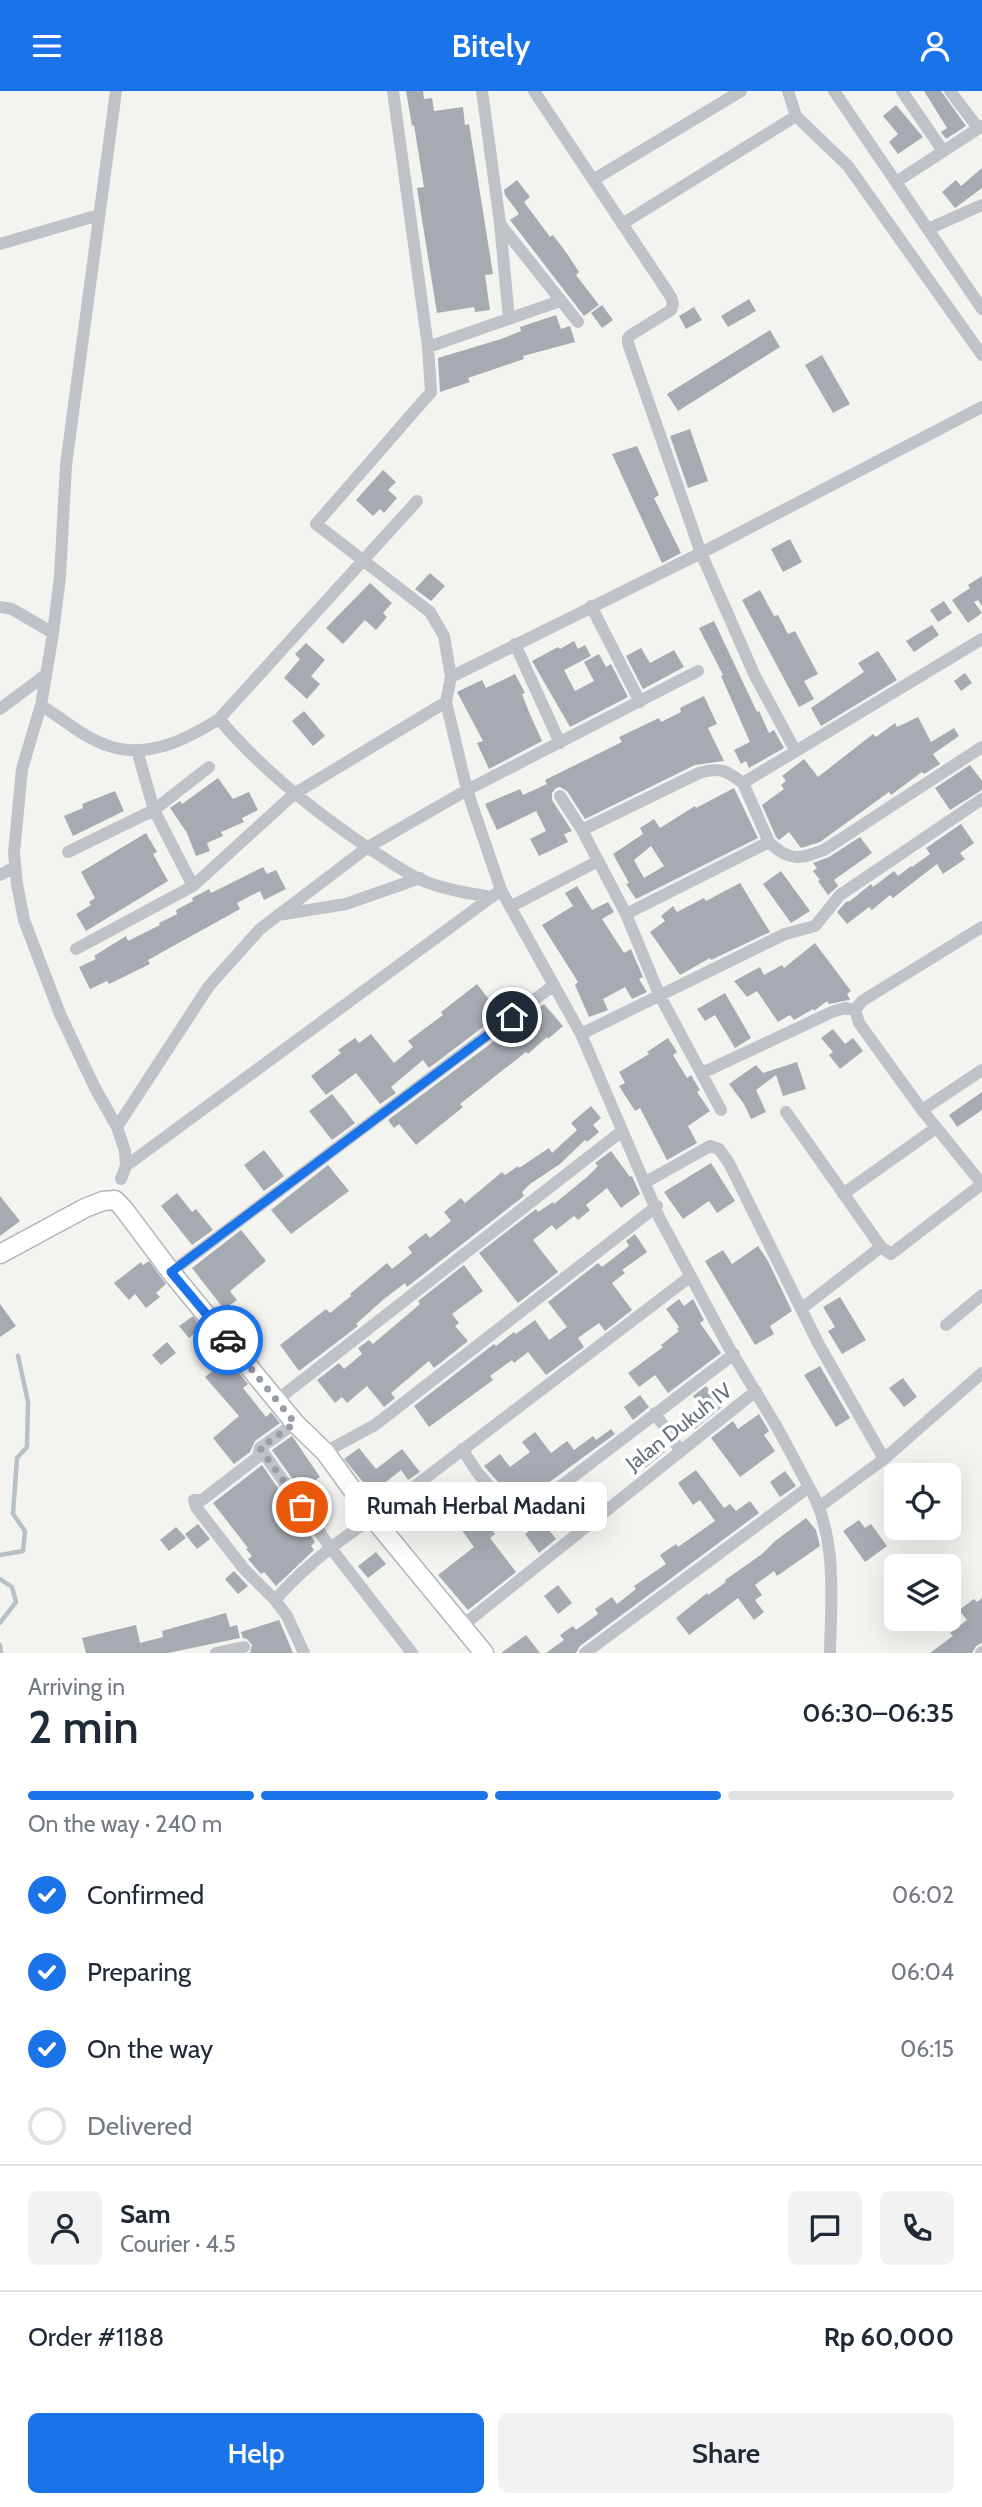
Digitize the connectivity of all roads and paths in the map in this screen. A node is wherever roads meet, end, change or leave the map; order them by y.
1 (116, 91) edge
2 (393, 91) edge
3 (482, 91) edge
4 (534, 91) edge
5 (741, 91) edge
6 (788, 91) edge
7 (834, 91) edge
8 (901, 91) edge
9 (950, 91) edge
10 (796, 116) junction
11 (980, 127) edge
12 (943, 151) junction
13 (593, 180) junction
14 (896, 182) junction
15 (982, 205) edge
16 (99, 215) junction
17 (500, 223) junction
18 (622, 224) junction
19 (928, 229) junction
20 (0, 244) edge
21 (560, 301) junction
22 (982, 309) edge
23 (509, 319) junction
24 (578, 322) dead end
25 (428, 347) junction
26 (982, 355) edge
27 (982, 407) edge
28 (417, 501) dead end
29 (701, 553) junction
30 (362, 561) junction
31 (591, 606) junction
32 (0, 607) edge
33 (53, 633) junction
34 (982, 639) edge
35 (515, 643) junction
36 (698, 671) dead end
37 (44, 676) junction
38 (451, 677) junction
39 (446, 702) junction
40 (640, 702) junction
41 (41, 705) junction
42 (0, 709) edge
43 (219, 719) junction
44 (560, 743) junction
45 (982, 747) edge
46 (137, 750) junction
47 (795, 750) junction
48 (209, 767) dead end
49 (743, 783) junction
50 (467, 790) junction
51 (294, 794) junction
52 (560, 796) dead end
53 (982, 799) edge
54 (154, 810) junction
55 (582, 830) junction
56 (769, 842) junction
57 (368, 847) junction
58 (68, 852) dead end
59 (597, 861) junction
60 (15, 867) junction
61 (0, 875) edge
62 (419, 878) junction
63 (193, 886) junction
64 (496, 893) junction
65 (510, 907) junction
66 (626, 914) junction
67 (277, 916) junction
68 (982, 927) edge
69 (76, 949) dead end
70 (554, 985) junction
71 (659, 994) junction
72 (855, 1010) junction
73 (581, 1034) junction
74 (982, 1070) edge
75 (702, 1073) junction
76 (721, 1109) dead end
77 (922, 1110) junction
78 (786, 1112) dead end
79 (117, 1127) junction
80 (936, 1128) junction
81 (622, 1131) junction
82 (646, 1182) junction
83 (844, 1194) junction
84 (657, 1206) junction
85 (881, 1247) junction
86 (0, 1254) edge
87 (171, 1272) junction
88 (691, 1276) junction
89 (982, 1295) edge
90 (801, 1309) junction
91 (946, 1325) dead end
92 (734, 1354) junction
93 (982, 1373) edge
94 (756, 1391) junction
95 (277, 1400) junction
96 (655, 1413) junction
97 (295, 1423) junction
98 (260, 1448) junction
99 (462, 1450) junction
100 (680, 1450) junction
101 (325, 1452) junction
102 (884, 1459) junction
103 (560, 1486) junction
104 (809, 1487) junction
105 (819, 1507) junction
106 (373, 1518) junction
107 (590, 1523) junction
108 (330, 1547) junction
109 (275, 1600) junction
110 (462, 1626) junction
111 (244, 1647) dead end
112 (216, 1653) edge
113 (304, 1653) edge
114 (412, 1653) edge
115 (484, 1653) edge
116 (585, 1653) edge
117 (830, 1653) edge

1 - 16 street
2 - 25 street
3 - 17 street
4 - 13 street
5 - 13 street
6 - 10 street
7 - 14 street
8 - 12 street
9 - 11 street
10 - 18 street
10 - 26 street
11 - 12 street
12 - 14 street
13 - 18 street
14 - 19 street
15 - 19 street
16 - 20 street
16 - 33 street
17 - 21 street
17 - 23 street
18 - 29 street
19 - 22 street
21 - 23 street
21 - 24 street
23 - 25 street
25 - 30 street
27 - 29 street
28 - 30 street
29 - 31 street
29 - 47 street
30 - 38 street
30 - 43 street
31 - 35 street
31 - 40 street
32 - 33 street
33 - 37 street
34 - 47 street
35 - 38 street
35 - 44 street
36 - 40 street
37 - 41 street
37 - 42 street
38 - 39 street
39 - 50 street
39 - 51 street
40 - 44 street
41 - 46 street
41 - 60 street
43 - 46 street
43 - 51 street
44 - 50 street
45 - 56 street
46 - 54 street
47 - 49 street
48 - 54 street
49 - 55 street
49 - 56 street
50 - 57 street
50 - 64 street
51 - 57 street
51 - 63 street
52 - 55 street
53 - 71 street
54 - 58 street
54 - 63 street
55 - 59 street
56 - 66 street
57 - 62 street
57 - 67 street
59 - 65 street
59 - 66 street
60 - 61 street
60 - 79 street
62 - 64 street
62 - 67 street
63 - 69 street
64 - 65 street
64 - 79 street
65 - 70 street
66 - 71 street
67 - 79 street
68 - 72 street
70 - 73 street
70 - 87 street
71 - 73 street
71 - 75 street
72 - 75 street
72 - 77 street
73 - 81 street
74 - 77 street
75 - 76 street
77 - 80 street
78 - 83 street
80 - 83 street
80 - 85 street
81 - 82 street
81 - 95 street
82 - 84 street
82 - 90 street
83 - 85 street
84 - 88 street
84 - 101 street
85 - 90 street
86 - 87 street
87 - 95 street
88 - 92 street
88 - 99 street
89 - 91 street
90 - 102 street
92 - 94 street
92 - 96 street
93 - 102 street
94 - 100 street, Jalan Dukuh IV
94 - 104 street
95 - 97 street
96 - 100 street
96 - 103 street
97 - 98 street
97 - 101 street
98 - 108 street
98 - 109 street
99 - 103 street
99 - 106 street
100 - 107 street, Jalan Dukuh IV
101 - 106 street
102 - 105 street
103 - 107 street
104 - 105 street
104 - 116 street
105 - 117 street
106 - 108 street
106 - 110 street
107 - 110 street, Jalan Dukuh IV
108 - 109 street
108 - 114 street
109 - 113 street
110 - 115 street
111 - 112 street

